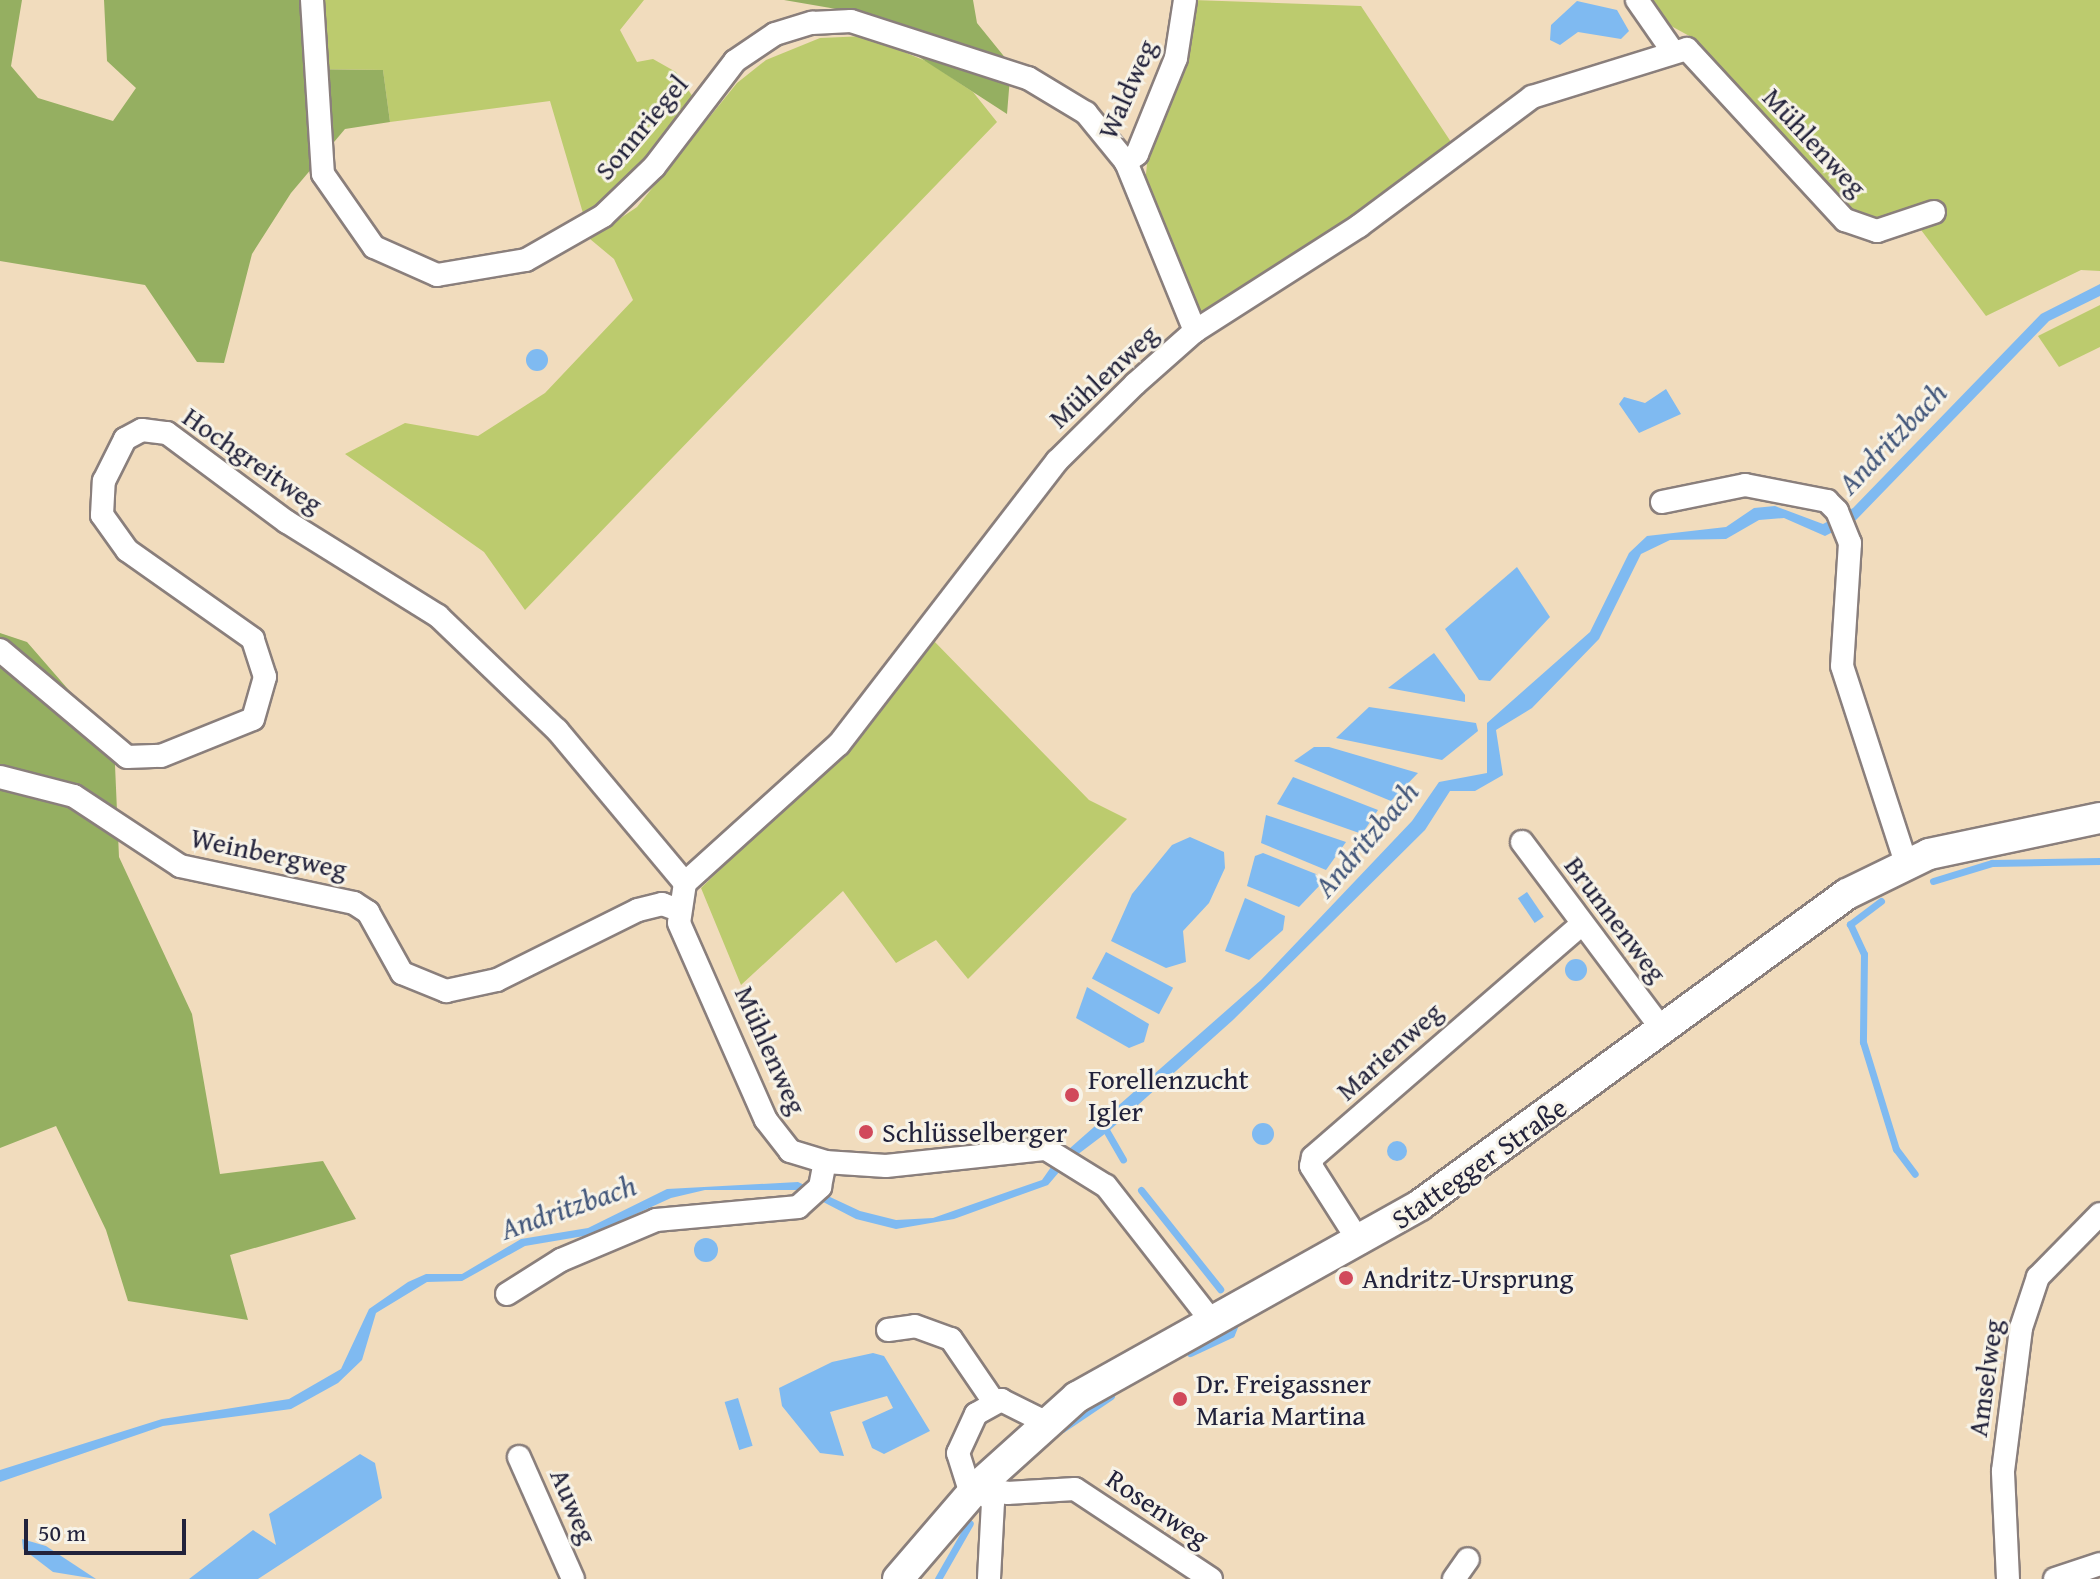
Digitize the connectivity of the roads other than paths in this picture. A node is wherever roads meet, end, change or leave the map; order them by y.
1 (312, 0) edge
2 (1185, 0) edge
3 (1637, 0) edge
4 (1671, 49) junction
5 (1126, 162) junction
6 (1934, 212) dead end
7 (1195, 331) junction
8 (1662, 502) dead end
9 (0, 650) edge
10 (0, 777) edge
11 (2100, 818) edge
12 (1522, 842) dead end
13 (1906, 863) junction
14 (685, 883) junction
15 (676, 909) junction
16 (1581, 925) junction
17 (1664, 1032) junction
18 (825, 1162) junction
19 (2100, 1214) edge
20 (1360, 1243) junction
21 (507, 1294) dead end
22 (1210, 1319) junction
23 (888, 1330) dead end
24 (994, 1402) junction
25 (1045, 1422) junction
26 (519, 1457) dead end
27 (974, 1490) junction
28 (1468, 1559) dead end
29 (2100, 1564) edge
30 (573, 1579) edge
31 (898, 1579) edge
32 (989, 1579) edge
33 (1211, 1579) edge
34 (1454, 1579) edge
35 (2008, 1579) edge
36 (2055, 1579) edge

1 - 5 street, Sonnriegel
2 - 5 street, Waldweg
3 - 4 street, Mühlenweg
4 - 6 street, Mühlenweg
4 - 7 street, Mühlenweg
5 - 7 street, Waldweg
7 - 14 street, Mühlenweg
8 - 13 street
9 - 14 street, Hochgreitweg
10 - 15 street, Weinbergweg
11 - 13 main road, Stattegger Straße
12 - 16 street, Brunnenweg
13 - 17 main road, Stattegger Straße
14 - 15 street
15 - 18 street, Mühlenweg
16 - 17 street, Brunnenweg
16 - 20 street, Marienweg
17 - 20 main road, Stattegger Straße
18 - 21 street
18 - 22 street, Mühlenweg
19 - 35 street, Amselweg
20 - 22 main road, Stattegger Straße
22 - 25 main road, Stattegger Straße
23 - 24 street
24 - 25 street
24 - 27 street
25 - 27 main road, Stattegger Straße
26 - 30 street, Auweg
27 - 31 main road, Stattegger Straße
27 - 32 street
27 - 33 street, Rosenweg
28 - 34 street
29 - 36 street

